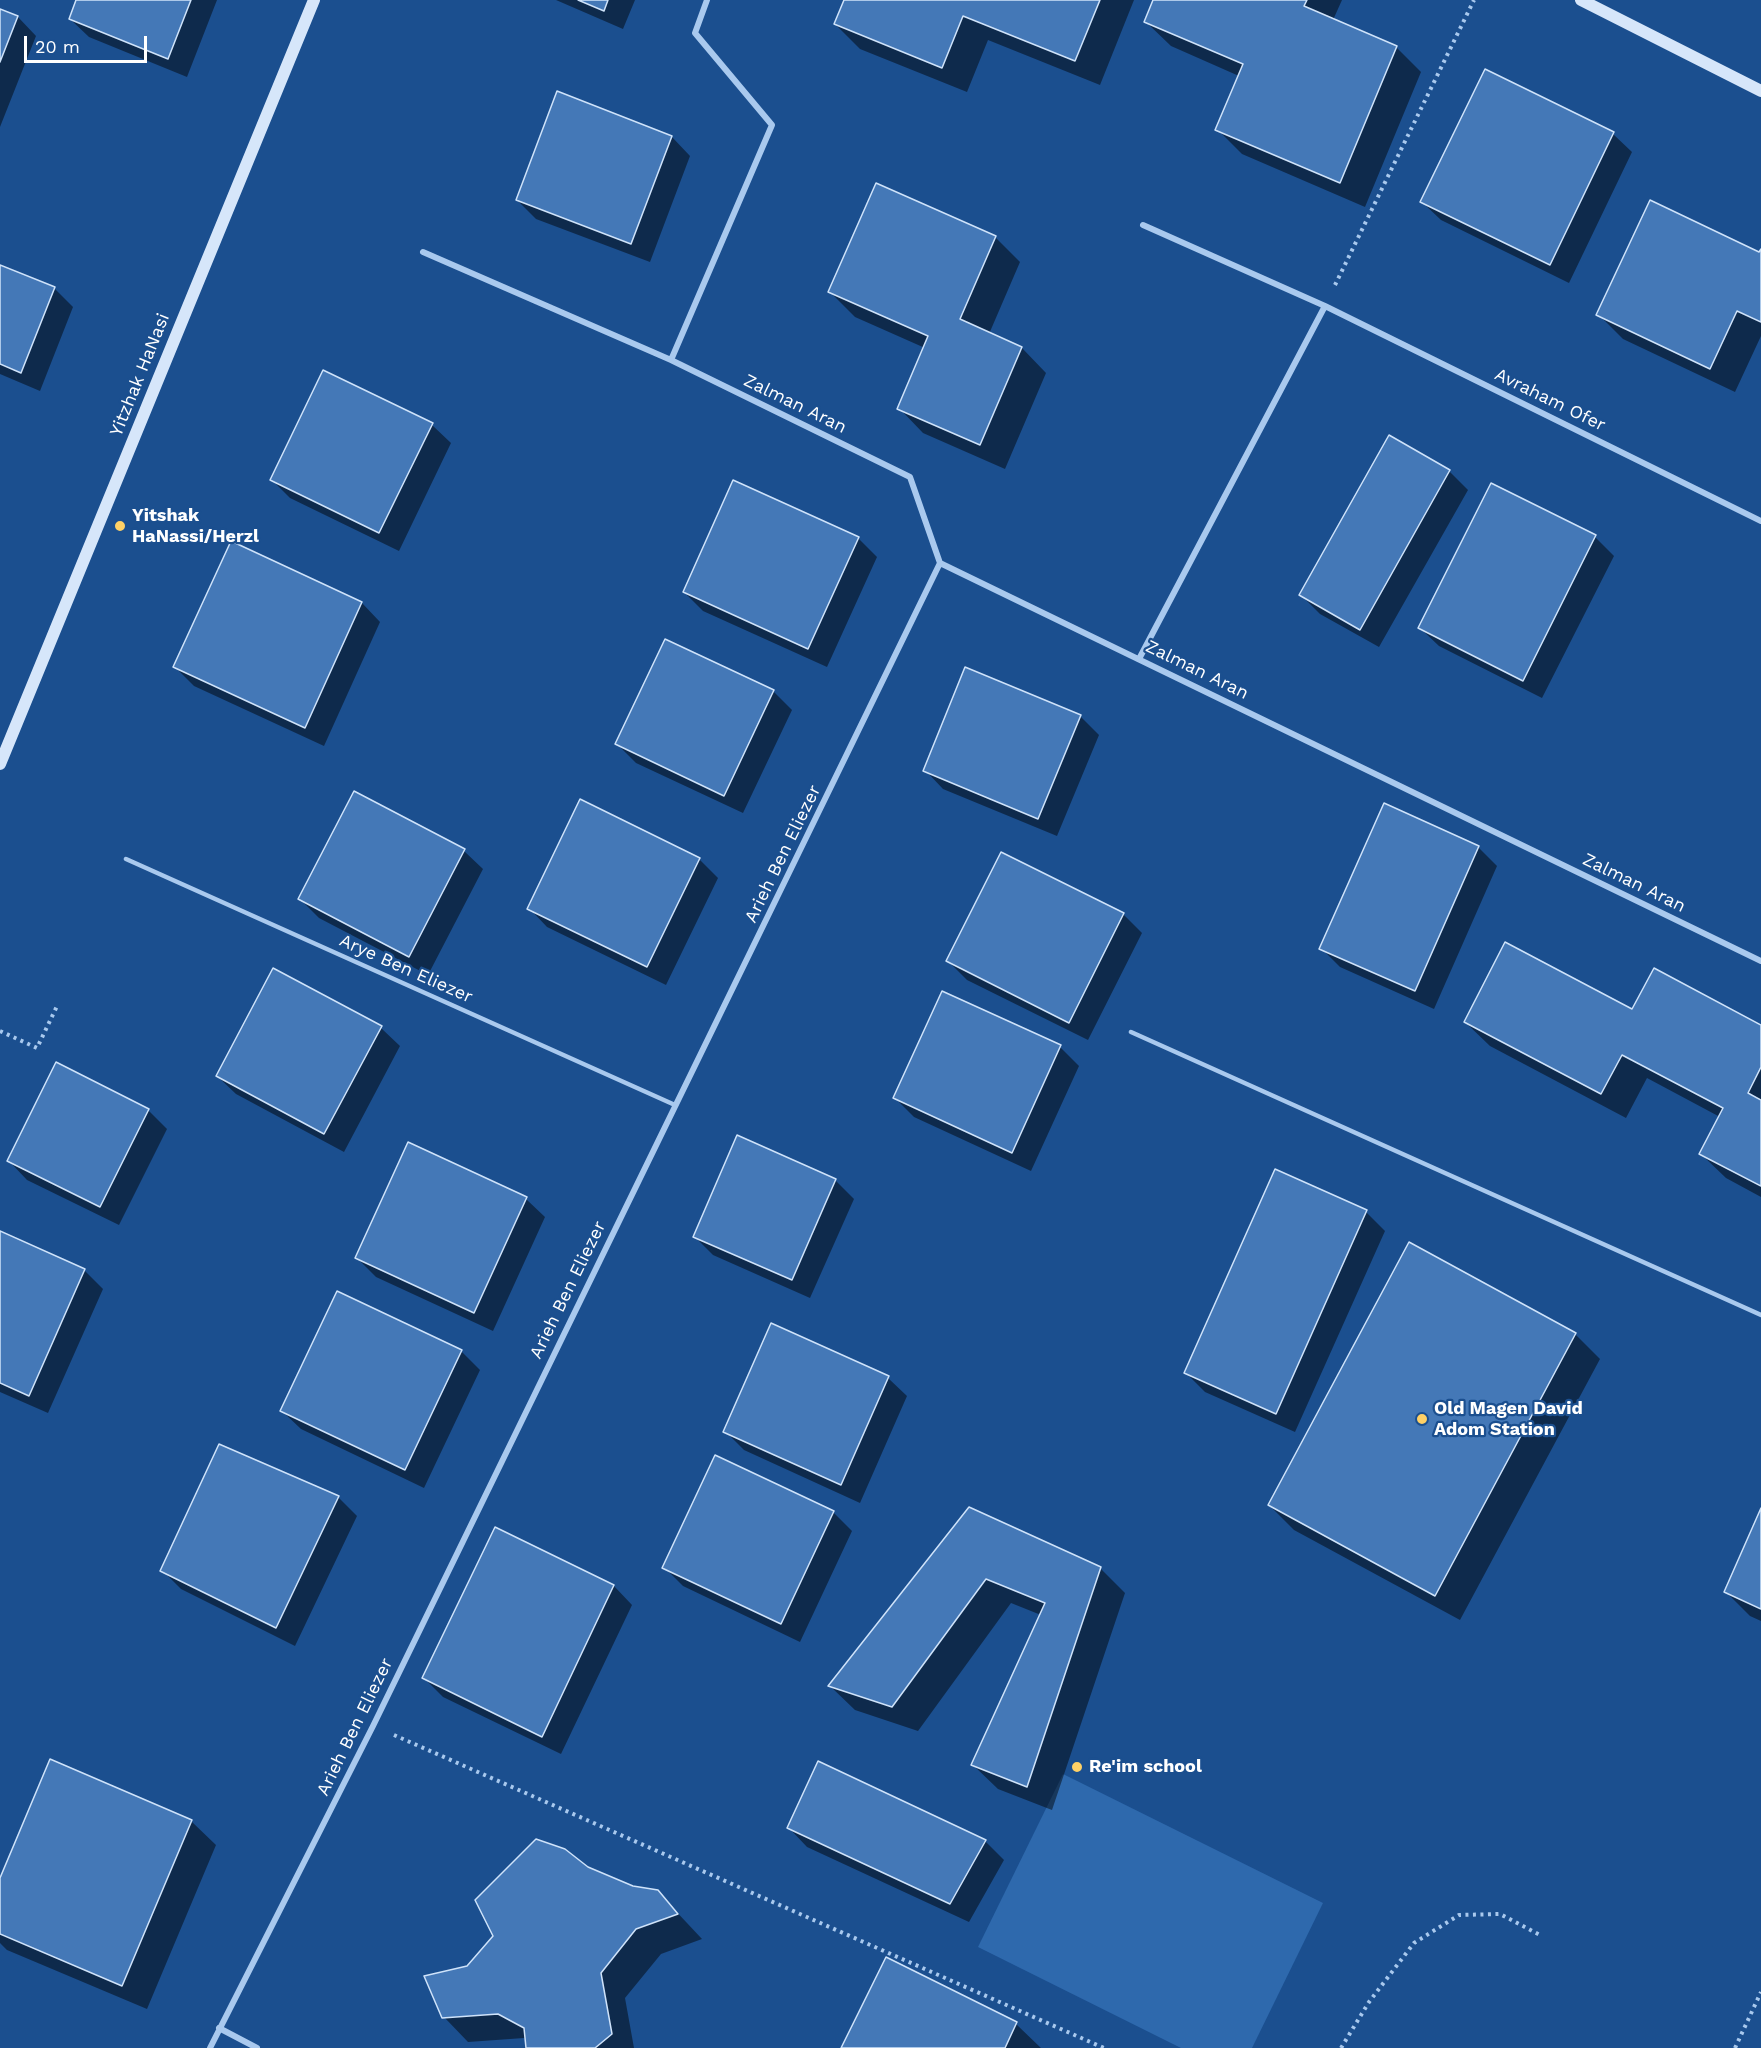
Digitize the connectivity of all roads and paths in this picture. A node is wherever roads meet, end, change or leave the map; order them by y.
1 (314, 0) edge
2 (707, 0) edge
3 (1474, 0) edge
4 (1581, 0) edge
5 (1761, 92) edge
6 (1143, 225) dead end
7 (423, 252) dead end
8 (1325, 306) junction
9 (671, 360) junction
10 (1761, 521) edge
11 (940, 563) junction
12 (1139, 659) junction
13 (0, 764) edge
14 (126, 859) dead end
15 (1761, 962) edge
16 (57, 1006) dead end
17 (0, 1031) edge
18 (1131, 1032) dead end
19 (675, 1105) junction
20 (1761, 1315) edge
21 (373, 1726) junction
22 (1540, 1935) dead end
23 (1761, 1992) edge
24 (219, 2028) junction
25 (210, 2048) edge
26 (256, 2048) edge
27 (1104, 2048) edge
28 (1341, 2048) edge
29 (1735, 2048) edge

1 - 13 main road, Yitzhak HaNasi
2 - 9 street
3 - 8 path
4 - 5 main road
6 - 8 street, Avraham Ofer
7 - 9 street, Zalman Aran
8 - 10 street, Avraham Ofer
8 - 12 street
9 - 11 street, Zalman Aran
11 - 12 street, Zalman Aran
11 - 19 street, Arieh Ben Eliezer
12 - 15 street, Zalman Aran
14 - 19 lane, Arye Ben Eliezer
16 - 17 path
18 - 20 lane
19 - 21 street, Arieh Ben Eliezer
21 - 24 street, Arieh Ben Eliezer
21 - 27 path
22 - 28 path
23 - 29 path
24 - 25 street, Arieh Ben Eliezer
24 - 26 street

